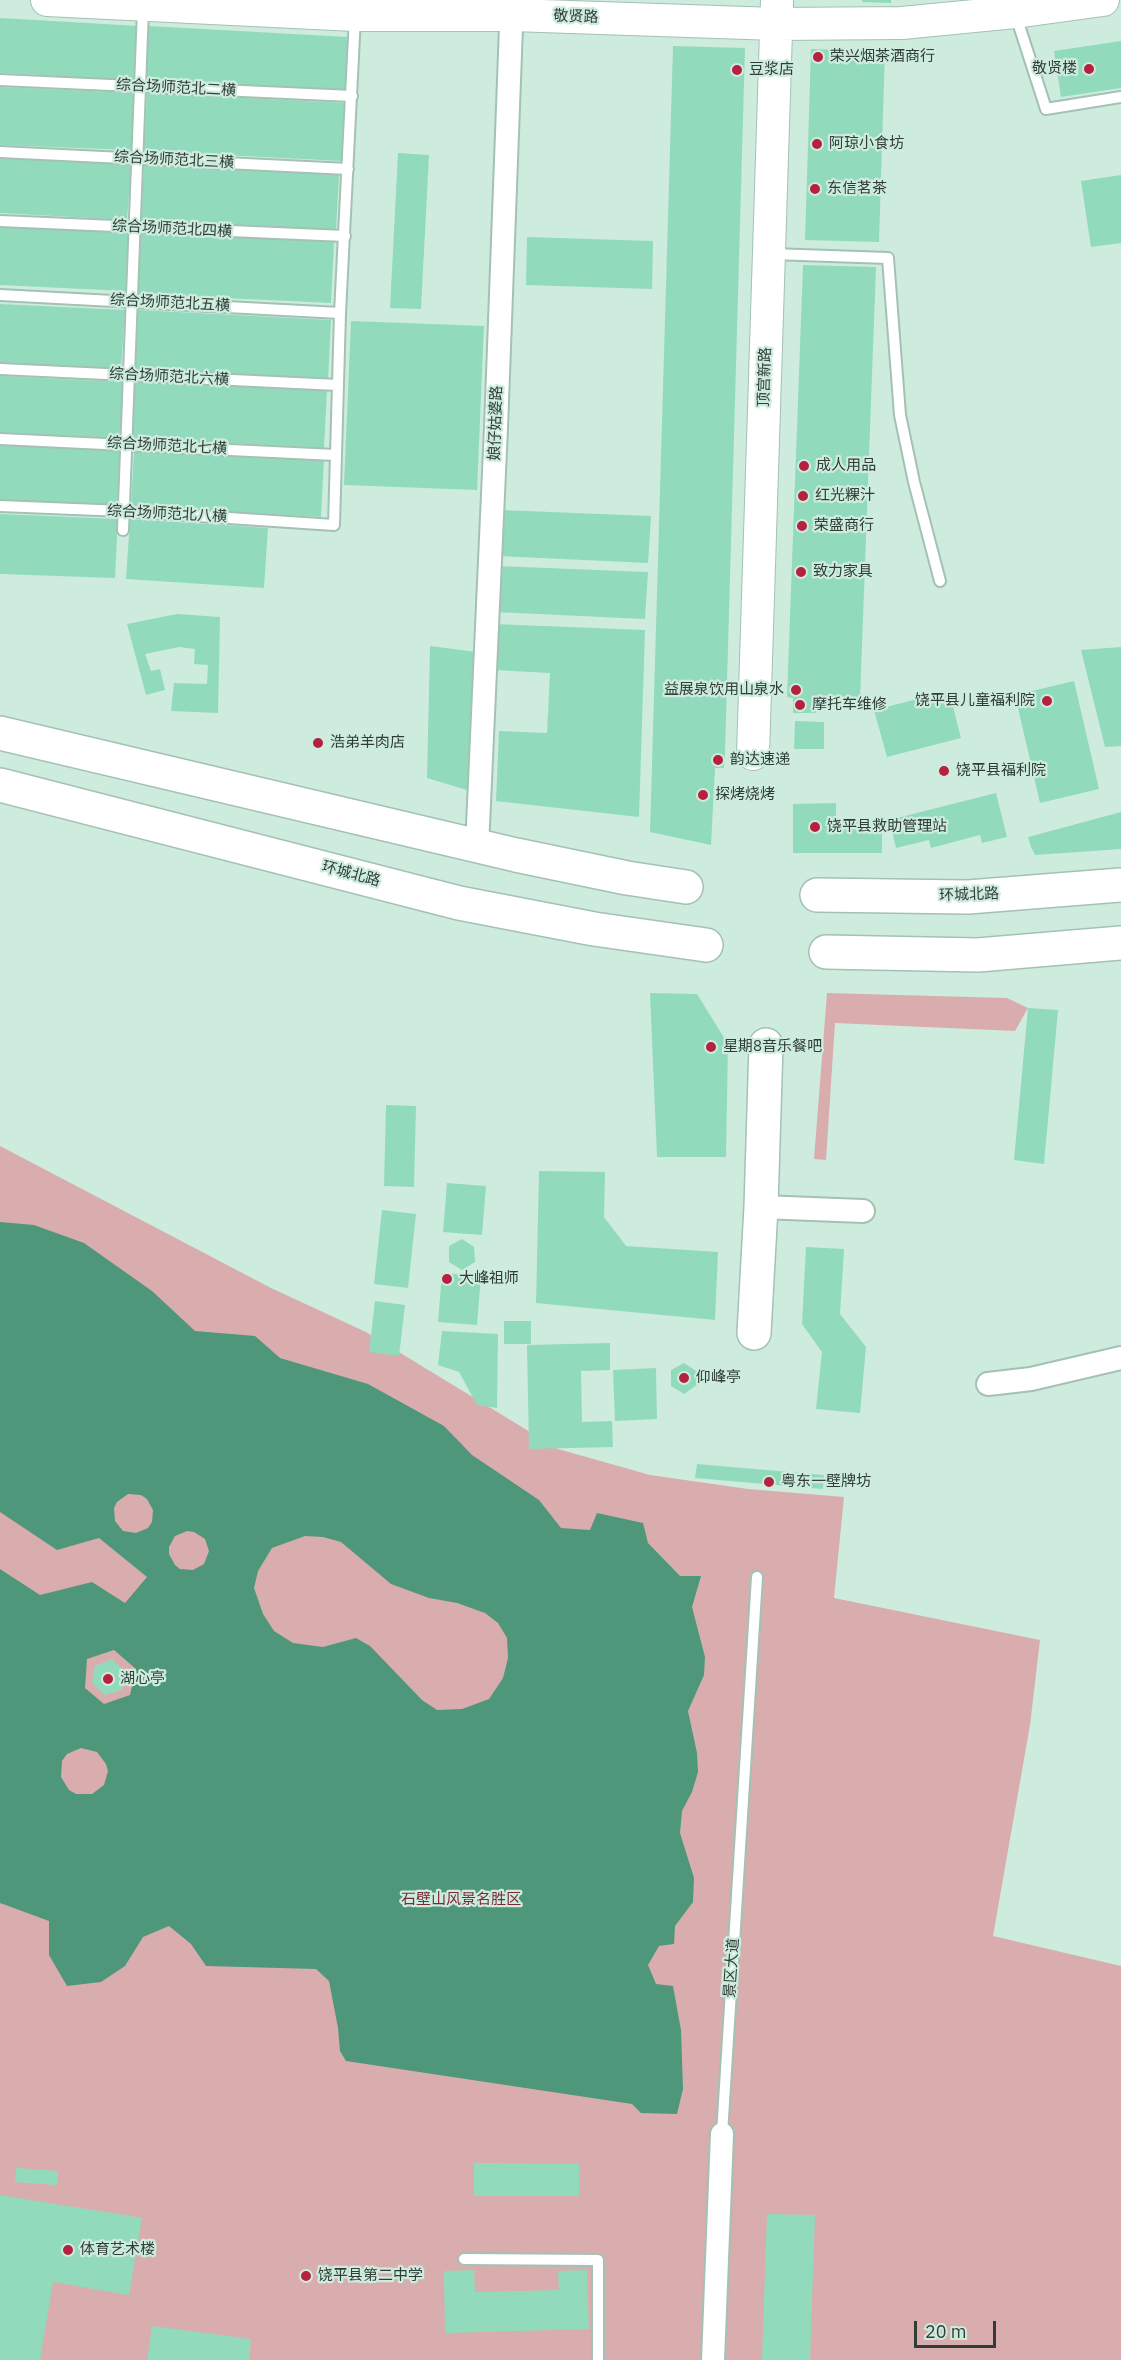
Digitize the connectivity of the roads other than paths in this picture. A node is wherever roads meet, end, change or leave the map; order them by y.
1 (47, 0) edge
2 (1103, 0) edge
3 (143, 5) junction
4 (512, 8) edge
5 (777, 12) edge
6 (1015, 12) junction
7 (355, 15) junction
8 (0, 80) edge
9 (141, 86) junction
10 (352, 96) junction
11 (1121, 97) edge
12 (0, 152) edge
13 (137, 158) junction
14 (348, 169) junction
15 (0, 220) edge
16 (134, 227) junction
17 (345, 236) junction
18 (768, 254) junction
19 (0, 295) edge
20 (130, 300) junction
21 (339, 313) junction
22 (0, 369) edge
23 (128, 375) junction
24 (338, 385) junction
25 (0, 439) edge
26 (126, 444) junction
27 (335, 455) junction
28 (0, 506) edge
29 (123, 511) junction
30 (123, 530) dead end
31 (940, 581) dead end
32 (0, 733) edge
33 (753, 754) dead end
34 (0, 785) edge
35 (477, 847) junction
36 (1121, 885) edge
37 (686, 887) dead end
38 (817, 895) dead end
39 (1121, 943) edge
40 (706, 945) dead end
41 (826, 952) dead end
42 (766, 1045) dead end
43 (761, 1207) junction
44 (862, 1211) dead end
45 (754, 1333) dead end
46 (1121, 1358) edge
47 (988, 1384) dead end
48 (757, 1577) dead end
49 (722, 2134) joint
50 (464, 2259) dead end
51 (598, 2360) edge
52 (713, 2360) edge

1 - 3 street, 敬贤路
2 - 6 street, 敬贤路
3 - 7 street, 敬贤路
3 - 9 lane
4 - 5 street, 敬贤路
4 - 7 street, 敬贤路
4 - 35 street, 娘仔姑婆路
5 - 6 street, 敬贤路
5 - 18 street, 顶宫新路
6 - 11 lane
7 - 10 lane
8 - 9 lane, 综合场师范北二横
9 - 10 lane, 综合场师范北二横
9 - 13 lane
10 - 14 lane
12 - 13 lane, 综合场师范北三横
13 - 14 lane, 综合场师范北三横
13 - 16 lane
14 - 17 lane
15 - 16 lane, 综合场师范北四横
16 - 17 lane, 综合场师范北四横
16 - 20 lane
17 - 21 lane
18 - 31 lane
18 - 33 street, 顶宫新路
19 - 20 lane, 综合场师范北五横
20 - 21 lane, 综合场师范北五横
20 - 23 lane
21 - 24 lane
22 - 23 lane, 综合场师范北六横
23 - 24 lane, 综合场师范北六横
23 - 26 lane
24 - 27 lane
25 - 26 lane, 综合场师范北七横
26 - 27 lane, 综合场师范北七横
26 - 29 lane
27 - 29 lane, 综合场师范北八横
28 - 29 lane, 综合场师范北八横
29 - 30 lane
32 - 35 main road
34 - 40 main road, 环城北路
35 - 37 main road
36 - 38 main road, 环城北路
39 - 41 main road
42 - 43 main road
43 - 44 street
43 - 45 main road
46 - 47 street
48 - 49 lane, 景区大道
49 - 52 street, 景区大道
50 - 51 lane

